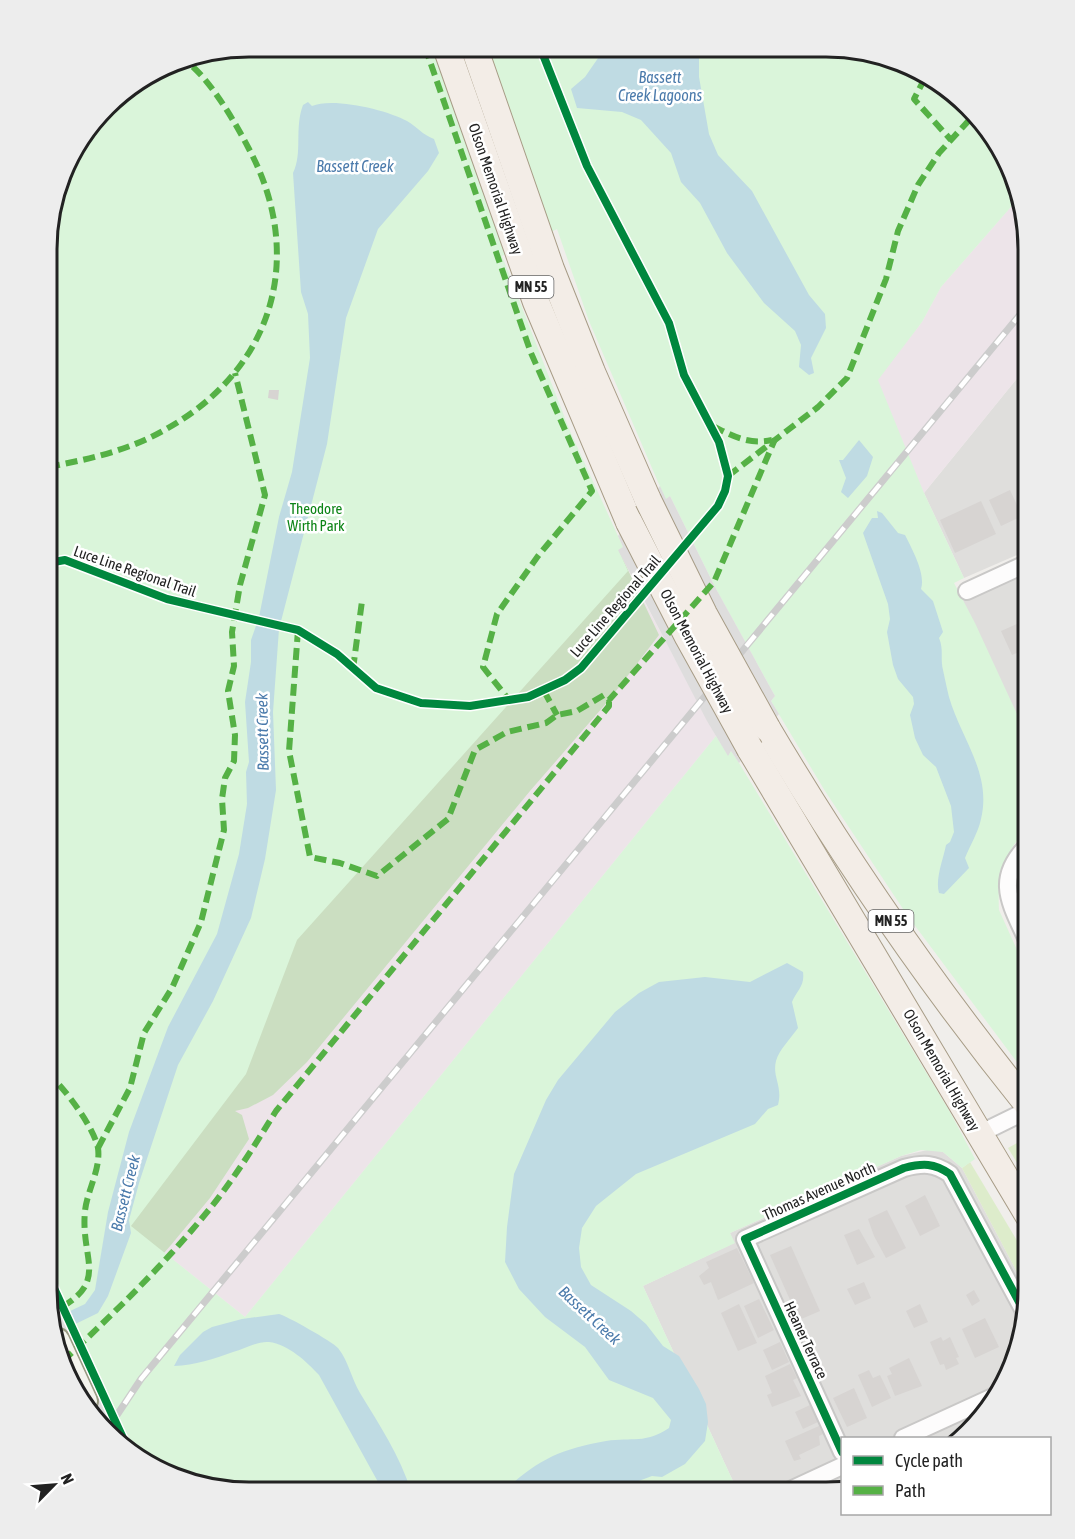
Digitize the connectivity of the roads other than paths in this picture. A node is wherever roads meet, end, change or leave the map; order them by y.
1 (450, 57) edge
2 (477, 57) edge
3 (1018, 568) edge
4 (967, 591) dead end
5 (1018, 859) edge
6 (1018, 920) edge
7 (1018, 1092) edge
8 (1018, 1115) edge
9 (979, 1134) junction
10 (1018, 1198) edge
11 (745, 1239) joint
12 (1018, 1300) edge
13 (982, 1402) edge
14 (905, 1437) edge
15 (841, 1448) edge
16 (841, 1467) edge
17 (808, 1482) edge

1 - 9 main road, Olson Memorial Highway / MN 55, bridge
2 - 7 main road, Olson Memorial Highway / MN 55, bridge
3 - 4 street
5 - 6 street
8 - 9 street
9 - 10 main road, Olson Memorial Highway / MN 55
11 - 12 street, Thomas Avenue North
11 - 15 street, Heaner Terrace
13 - 14 street
16 - 17 street

